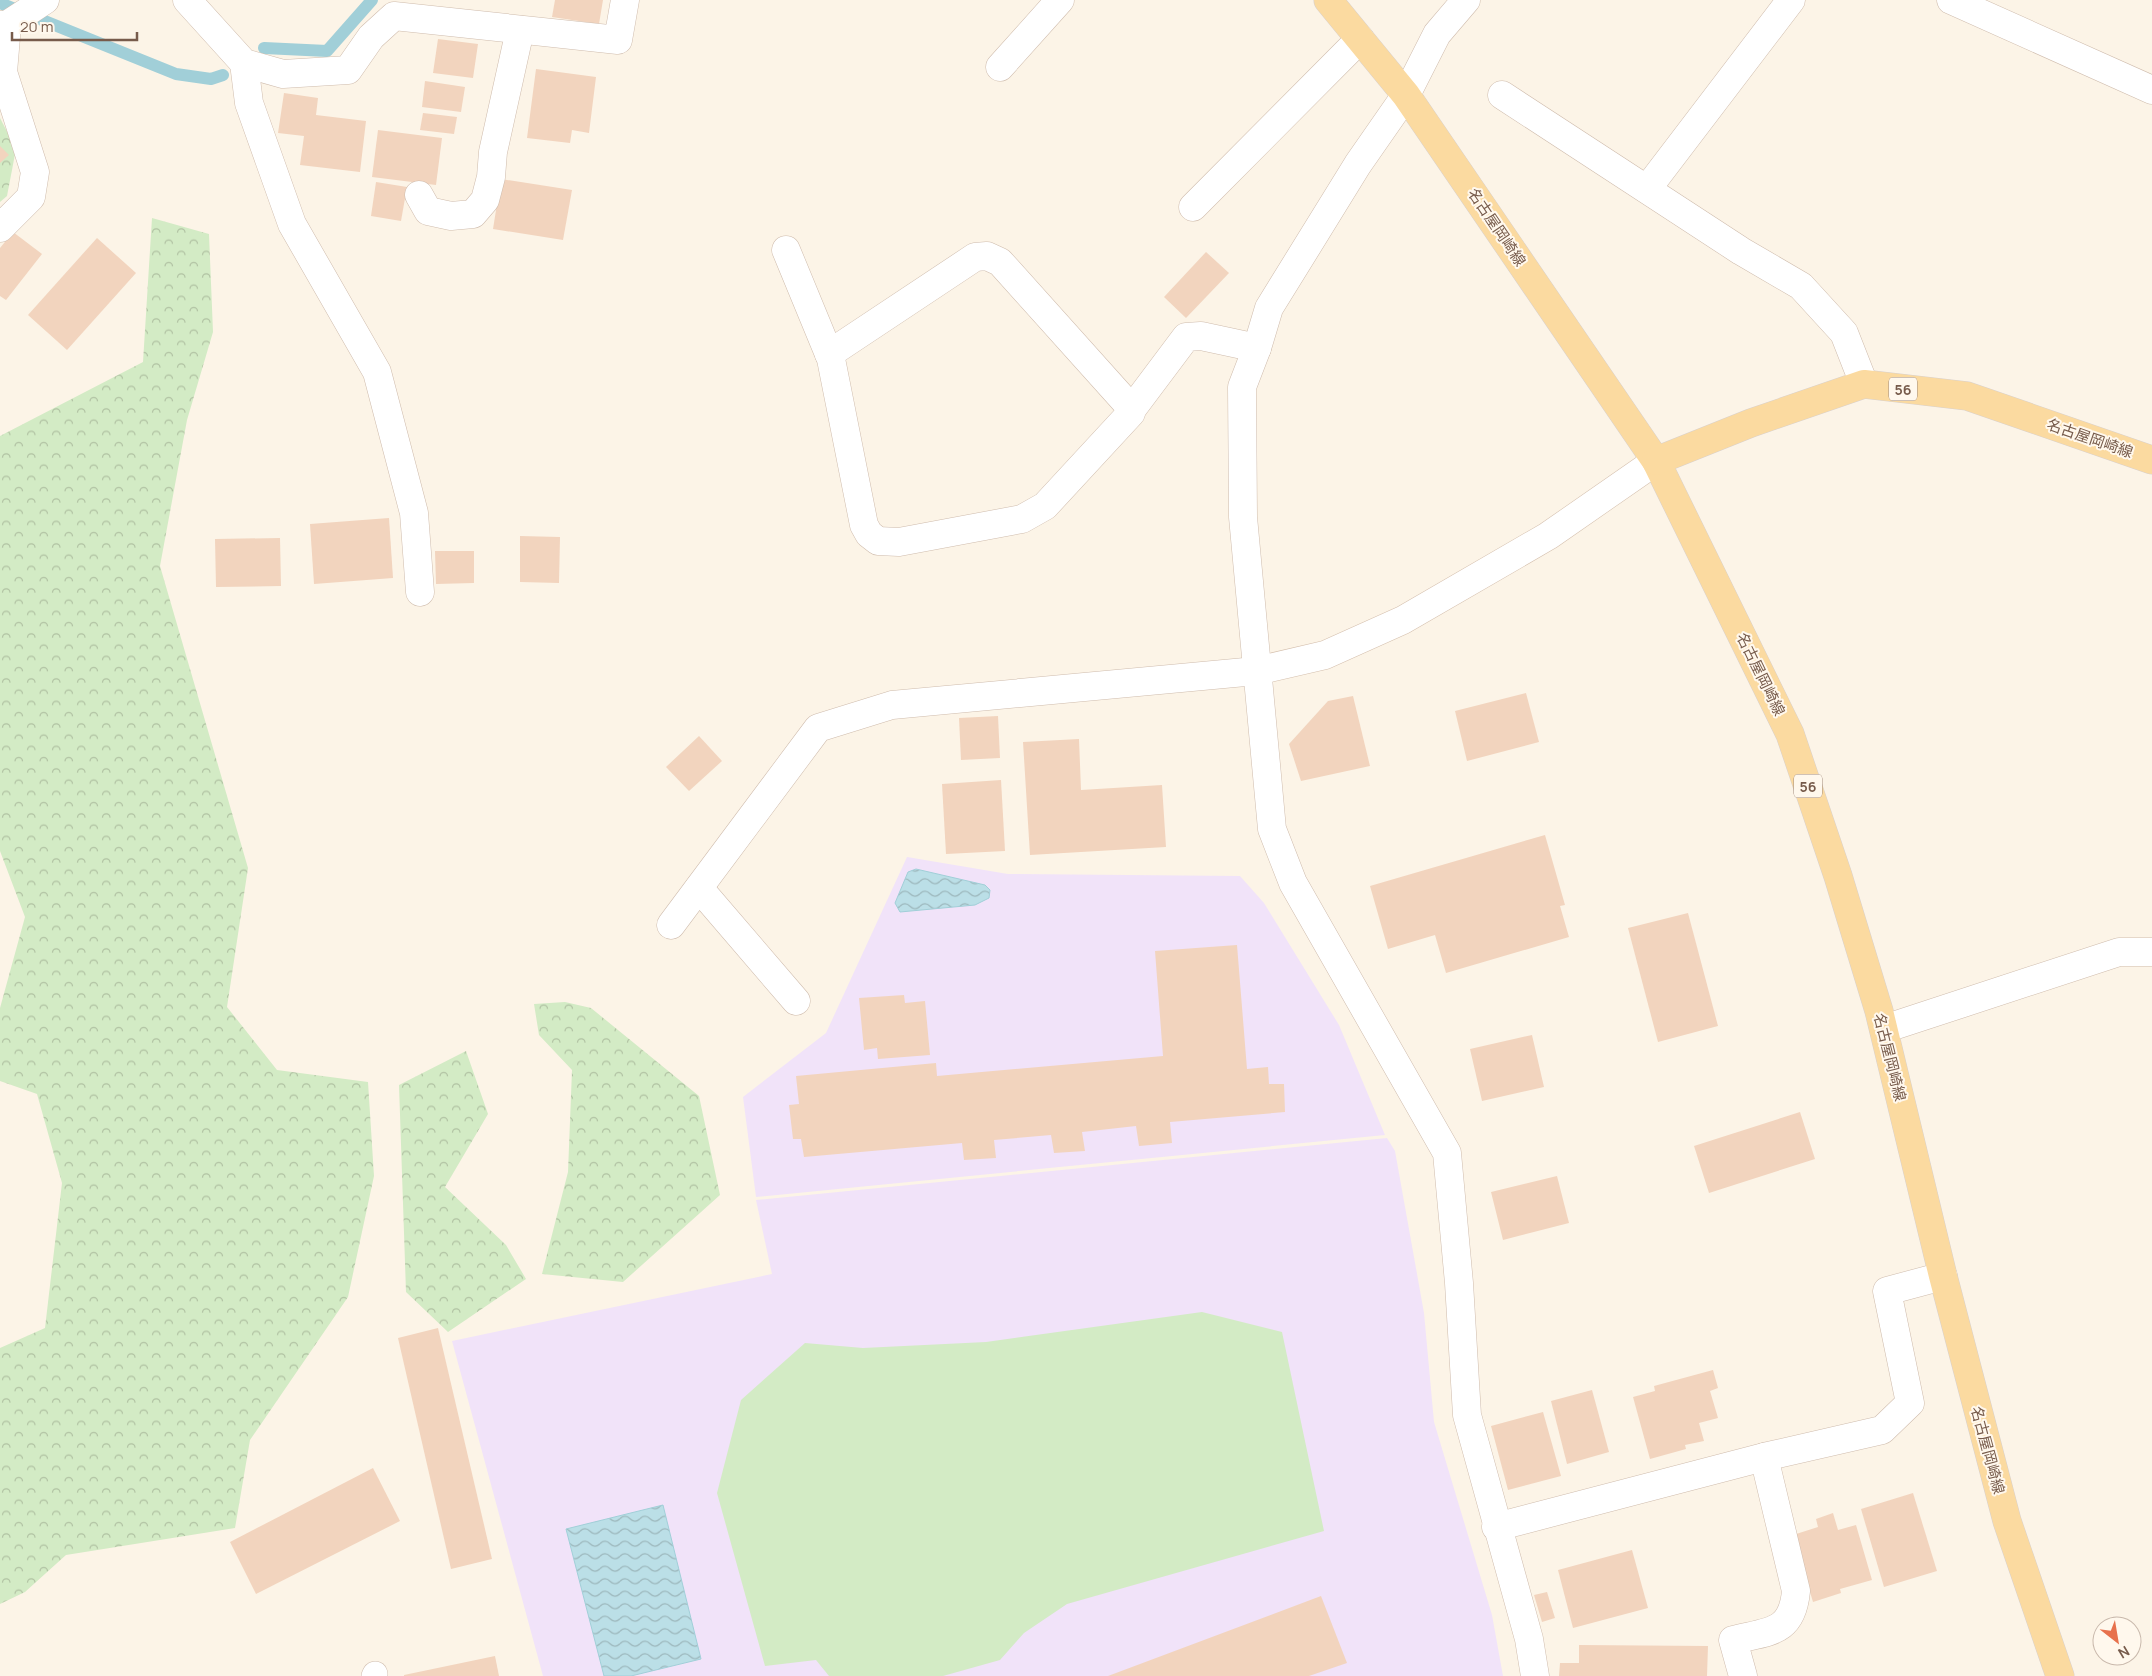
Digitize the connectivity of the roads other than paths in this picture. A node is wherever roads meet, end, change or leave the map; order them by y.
1 (45, 0) edge
2 (187, 0) edge
3 (625, 0) edge
4 (1060, 0) edge
5 (1328, 0) edge
6 (1466, 0) edge
7 (1791, 0) edge
8 (1951, 0) edge
9 (3, 25) edge
10 (520, 30) junction
11 (1360, 39) junction
12 (244, 63) junction
13 (1000, 67) dead end
14 (2152, 90) edge
15 (1406, 95) junction
16 (1502, 95) dead end
17 (1647, 188) junction
18 (419, 195) dead end
19 (1193, 207) dead end
20 (0, 228) edge
21 (786, 250) dead end
22 (1257, 348) junction
23 (828, 354) junction
24 (1864, 384) junction
25 (1132, 408) junction
26 (2152, 460) edge
27 (1656, 461) junction
28 (420, 592) dead end
29 (1256, 672) junction
30 (699, 888) junction
31 (672, 925) dead end
32 (2152, 952) edge
33 (796, 1000) dead end
34 (1884, 1029) junction
35 (1943, 1276) junction
36 (1764, 1457) junction
37 (1496, 1527) junction
38 (1535, 1676) edge
39 (1743, 1676) edge
40 (2060, 1676) edge

1 - 9 street
2 - 12 street
3 - 10 street
4 - 13 street
5 - 11 main road, 名古屋岡崎線 / 56
6 - 15 street
7 - 17 street
8 - 14 street
9 - 20 street
10 - 12 street
10 - 18 street
11 - 15 main road, 名古屋岡崎線 / 56
11 - 19 street
12 - 28 street
15 - 22 street
15 - 27 main road, 名古屋岡崎線 / 56
16 - 17 street
17 - 24 street
21 - 23 street
22 - 25 street
22 - 29 street
23 - 25 street
23 - 25 street
24 - 26 main road, 名古屋岡崎線 / 56
24 - 27 main road, 名古屋岡崎線 / 56
27 - 29 street
27 - 34 main road, 名古屋岡崎線 / 56
29 - 30 street
29 - 37 street
30 - 31 street
30 - 33 street
32 - 34 street
34 - 35 main road, 名古屋岡崎線 / 56
35 - 36 street
35 - 40 main road, 名古屋岡崎線 / 56
36 - 37 street
36 - 39 street
37 - 38 street

